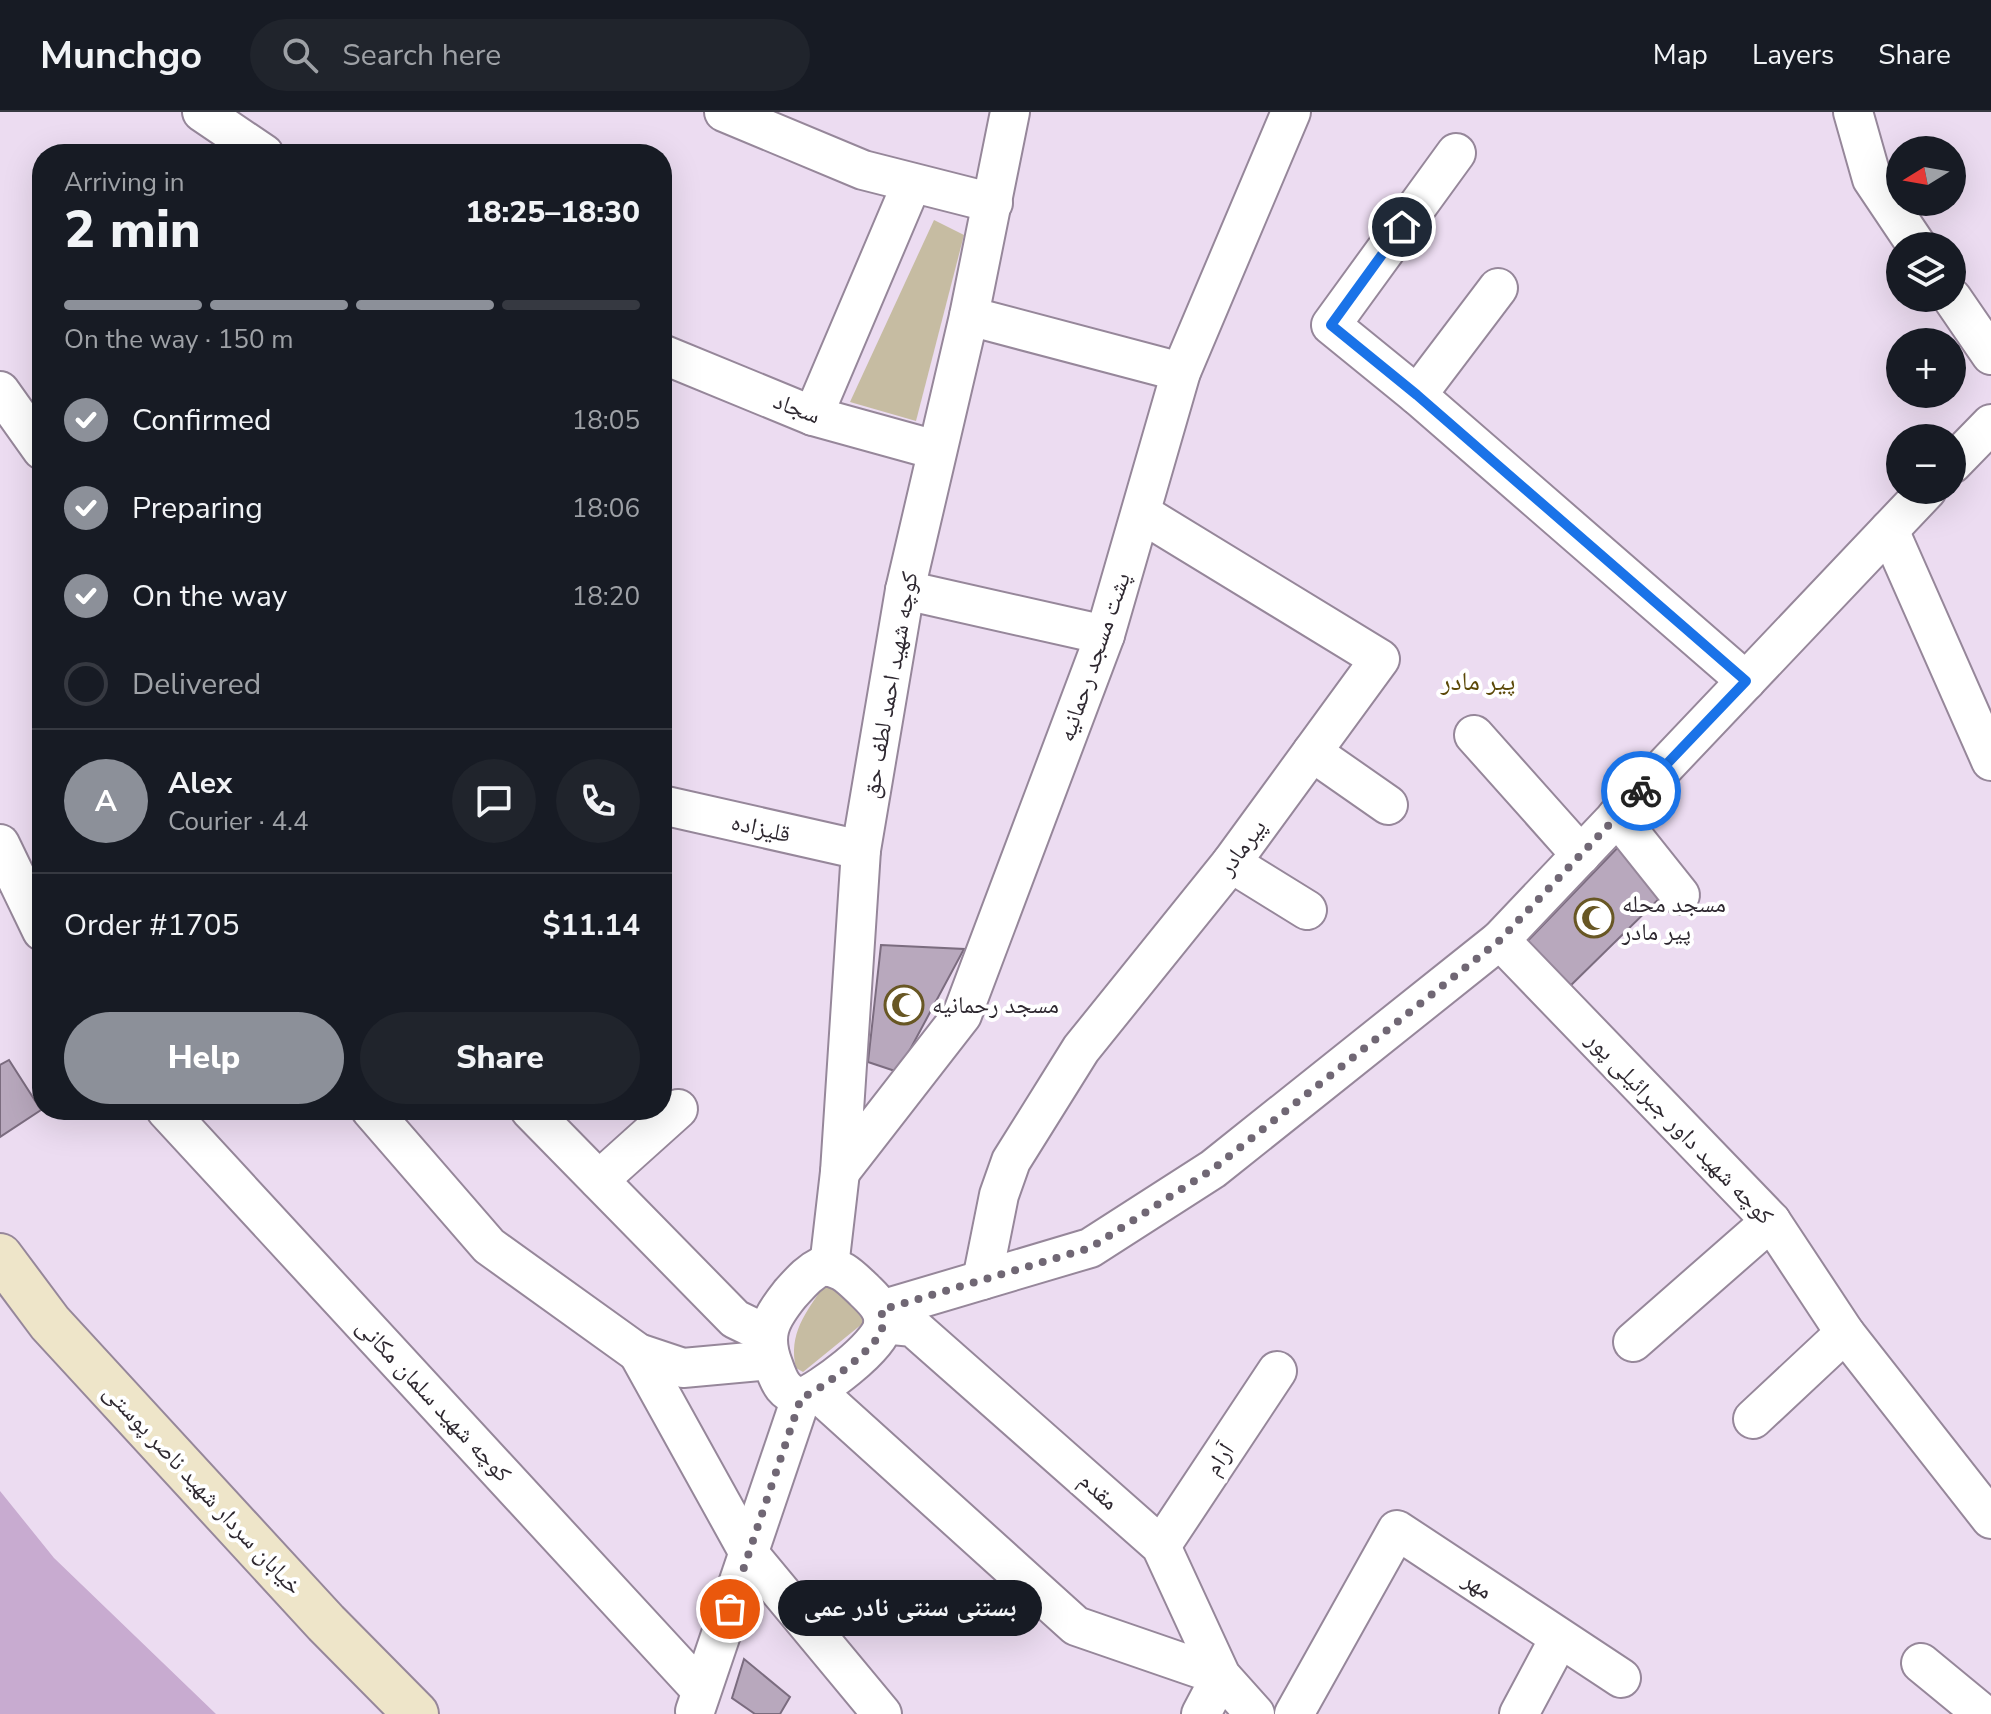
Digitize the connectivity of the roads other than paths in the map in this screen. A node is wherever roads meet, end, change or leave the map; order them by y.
1 (202, 112) edge
2 (724, 112) edge
3 (1010, 112) edge
4 (1291, 112) edge
5 (1853, 112) edge
6 (777, 122) edge
7 (249, 144) edge
8 (1456, 153) dead end
9 (912, 183) junction
10 (993, 203) junction
11 (1908, 232) edge
12 (1498, 288) dead end
13 (1962, 312) edge
14 (969, 316) junction
15 (1991, 355) edge
16 (672, 358) edge
17 (1181, 372) junction
18 (0, 391) edge
19 (1417, 395) junction
20 (813, 416) junction
21 (1991, 424) edge
22 (32, 436) edge
23 (936, 450) junction
24 (1966, 450) edge
25 (1914, 504) edge
26 (1141, 513) junction
27 (1889, 530) junction
28 (905, 590) junction
29 (1105, 635) junction
30 (1746, 681) junction
31 (1474, 735) dead end
32 (1312, 752) junction
33 (1991, 761) edge
34 (1388, 805) dead end
35 (672, 807) edge
36 (1617, 816) junction
37 (0, 844) edge
38 (861, 850) junction
39 (1581, 855) junction
40 (1231, 863) junction
41 (1680, 895) dead end
42 (32, 910) edge
43 (1307, 910) dead end
44 (1500, 940) junction
45 (678, 1109) dead end
46 (672, 1114) edge
47 (175, 1120) edge
48 (380, 1120) edge
49 (540, 1120) edge
50 (666, 1120) edge
51 (840, 1172) junction
52 (599, 1180) junction
53 (1771, 1221) junction
54 (0, 1256) edge
55 (829, 1267) junction
56 (982, 1280) junction
57 (882, 1317) junction
58 (1845, 1333) junction
59 (1633, 1342) dead end
60 (769, 1347) junction
61 (638, 1353) junction
62 (1277, 1371) dead end
63 (809, 1395) junction
64 (1753, 1419) dead end
65 (1991, 1519) edge
66 (1161, 1546) junction
67 (750, 1555) junction
68 (1559, 1639) junction
69 (1921, 1663) dead end
70 (1221, 1676) junction
71 (1621, 1678) dead end
72 (698, 1702) edge
73 (416, 1714) edge
74 (882, 1714) edge
75 (1201, 1714) edge
76 (1255, 1714) edge
77 (1294, 1714) edge
78 (1519, 1714) edge
79 (1983, 1714) edge

1 - 7 street
2 - 6 street
3 - 10 street, کوچه شهید احمد لطف حق
4 - 17 street, پشت مسجد رحمانیه
5 - 11 street
6 - 9 street
8 - 19 street
9 - 10 street
9 - 20 street
10 - 14 street, کوچه شهید احمد لطف حق
12 - 19 street
13 - 15 street
14 - 17 street
14 - 23 street, کوچه شهید احمد لطف حق
16 - 20 street, سجاد
17 - 26 street, پشت مسجد رحمانیه
18 - 22 street
19 - 30 street
20 - 23 street, سجاد
21 - 24 street
23 - 28 street, کوچه شهید احمد لطف حق
25 - 27 street
26 - 29 street, پشت مسجد رحمانیه
26 - 32 street, پیرمادر
27 - 30 street
27 - 33 street
28 - 29 street
28 - 38 street, کوچه شهید احمد لطف حق
29 - 51 street, پشت مسجد رحمانیه
30 - 36 street
31 - 39 street
32 - 34 street
32 - 40 street, پیرمادر
35 - 38 street, قلیزاده
36 - 39 street
36 - 41 street
37 - 42 street
38 - 51 street, کوچه شهید احمد لطف حق
39 - 44 street
40 - 43 street
40 - 56 street, پیرمادر
44 - 53 street, کوچه شهید داور جبرائیلی پور
44 - 56 street
45 - 46 street
47 - 72 street, کوچه شهید سلمان مکانی
48 - 61 street
49 - 52 street
50 - 52 street
51 - 55 street, کوچه شهید احمد لطف حق
52 - 60 street
53 - 58 street, کوچه شهید داور جبرائیلی پور
53 - 59 street
54 - 73 main road, خیابان سردار شهید ناصر پوستی
55 - 57 street
55 - 60 street
56 - 57 street
57 - 63 street
57 - 66 street, مقدم
58 - 64 street
58 - 65 street, کوچه شهید داور جبرائیلی پور
60 - 61 street
60 - 63 street
61 - 67 street
62 - 66 street, آرام
63 - 67 street
63 - 70 street
66 - 70 street, مقدم
67 - 72 street
67 - 74 street
68 - 71 street, مهر
68 - 77 street, مهر
68 - 78 street
69 - 79 street
70 - 75 street
70 - 76 street, مقدم

